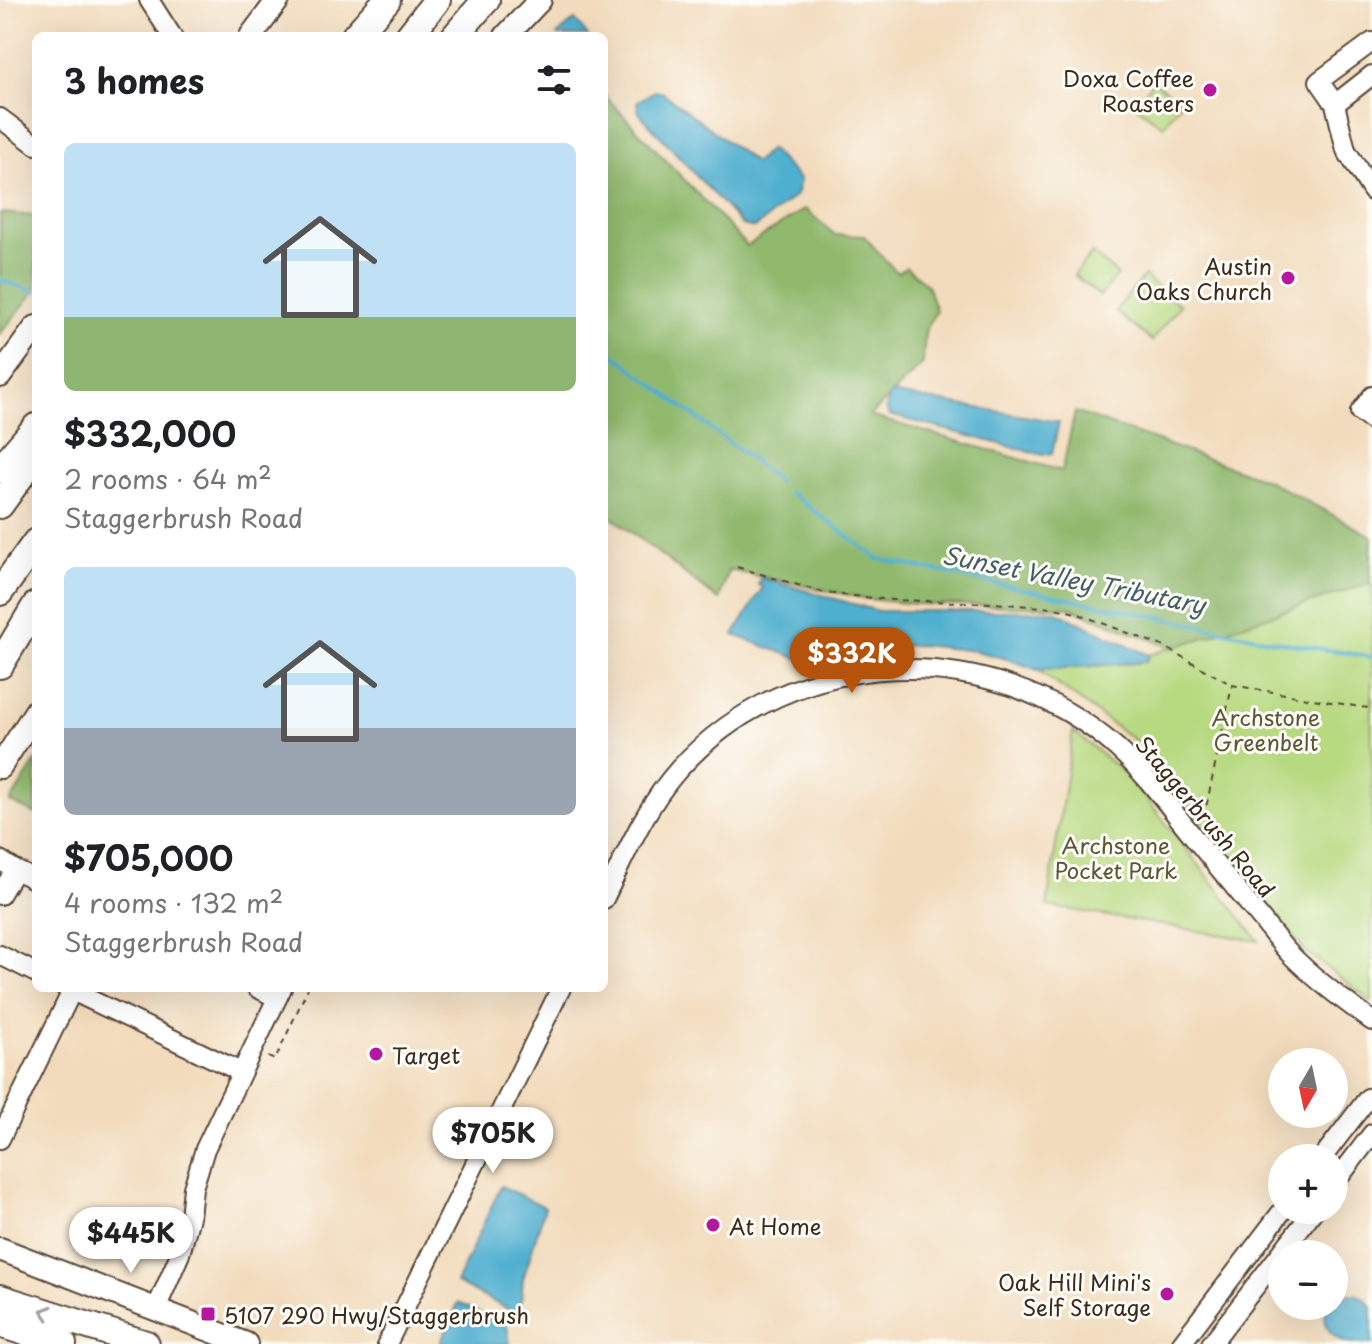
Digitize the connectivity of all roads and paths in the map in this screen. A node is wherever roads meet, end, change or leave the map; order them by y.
1 (149, 0) edge
2 (278, 0) edge
3 (387, 0) edge
4 (437, 0) edge
5 (486, 0) edge
6 (540, 0) edge
7 (169, 32) edge
8 (254, 32) edge
9 (359, 32) edge
10 (412, 32) edge
11 (458, 32) edge
12 (510, 32) edge
13 (1372, 42) edge
14 (1372, 75) edge
15 (1335, 104) junction
16 (0, 118) edge
17 (32, 142) edge
18 (1372, 191) edge
19 (32, 332) edge
20 (0, 376) edge
21 (1372, 396) edge
22 (1372, 421) edge
23 (32, 432) edge
24 (32, 461) edge
25 (0, 469) edge
26 (0, 505) edge
27 (32, 548) edge
28 (737, 567) dead end
29 (0, 592) edge
30 (32, 612) edge
31 (0, 665) edge
32 (1232, 685) junction
33 (1372, 708) edge
34 (32, 717) edge
35 (0, 767) edge
36 (1204, 817) dead end
37 (8, 865) edge
38 (32, 878) edge
39 (608, 891) edge
40 (0, 895) edge
41 (0, 955) edge
42 (32, 971) edge
43 (68, 992) edge
44 (73, 992) edge
45 (306, 992) edge
46 (559, 992) edge
47 (280, 993) edge
48 (1372, 1021) edge
49 (266, 1056) dead end
50 (241, 1072) junction
51 (1372, 1097) edge
52 (1372, 1134) edge
53 (0, 1139) edge
54 (1333, 1144) edge
55 (1348, 1166) edge
56 (1272, 1224) edge
57 (1303, 1224) edge
58 (0, 1249) edge
59 (0, 1298) edge
60 (156, 1309) junction
61 (0, 1324) edge
62 (54, 1341) edge
63 (146, 1344) edge
64 (246, 1344) edge
65 (387, 1344) edge
66 (1181, 1344) edge
67 (1211, 1344) edge

1 - 7 street
2 - 8 main road
3 - 9 highway
4 - 10 highway
5 - 11 highway
6 - 12 main road
13 - 15 street
14 - 15 street
15 - 18 street
16 - 17 street
19 - 20 main road
21 - 22 street
23 - 25 highway
24 - 26 highway
27 - 29 highway
28 - 32 path
30 - 31 highway
32 - 33 path
32 - 36 path
34 - 35 main road
37 - 38 street
37 - 40 street
39 - 48 street, Staggerbrush Road
41 - 42 street
43 - 53 street
44 - 50 street
45 - 49 path
46 - 65 street
47 - 50 street
50 - 60 street
51 - 54 street
52 - 55 street
56 - 66 street
57 - 67 street
58 - 60 main road
63 -> 59 highway
60 - 64 main road
61 - 62 highway

